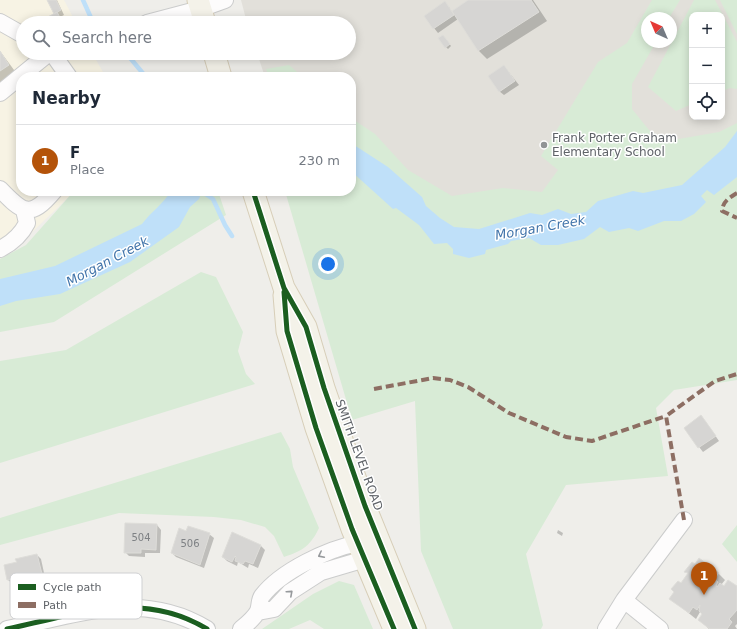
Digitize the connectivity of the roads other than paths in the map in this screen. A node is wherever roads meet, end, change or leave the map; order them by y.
1 (225, 0) edge
2 (201, 11) edge
3 (178, 16) edge
4 (0, 22) edge
5 (16, 31) edge
6 (41, 60) edge
7 (57, 60) edge
8 (26, 72) edge
9 (65, 72) edge
10 (16, 81) edge
11 (0, 94) edge
12 (0, 189) edge
13 (50, 196) edge
14 (256, 196) edge
15 (24, 210) junction
16 (0, 248) edge
17 (284, 288) junction
18 (684, 520) dead end
19 (361, 551) junction
20 (624, 600) junction
21 (142, 608) edge
22 (61, 619) edge
23 (25, 627) edge
24 (7, 629) edge
25 (207, 629) edge
26 (242, 629) edge
27 (394, 629) edge
28 (405, 629) edge
29 (415, 629) edge
30 (606, 629) edge
31 (660, 629) edge

1 - 2 street
2 - 3 street
4 - 5 street
6 - 8 street
7 - 9 street
10 - 11 street
12 - 15 street
13 - 15 street
14 - 17 main road, SMITH LEVEL ROAD
15 - 16 street
17 - 19 main road, SMITH LEVEL ROAD
17 - 29 main road, SMITH LEVEL ROAD
18 - 20 street
19 - 26 street
19 - 27 main road, SMITH LEVEL ROAD
19 - 28 main road
20 - 30 street
20 - 31 street
21 - 25 street
22 - 23 street
23 - 24 street

